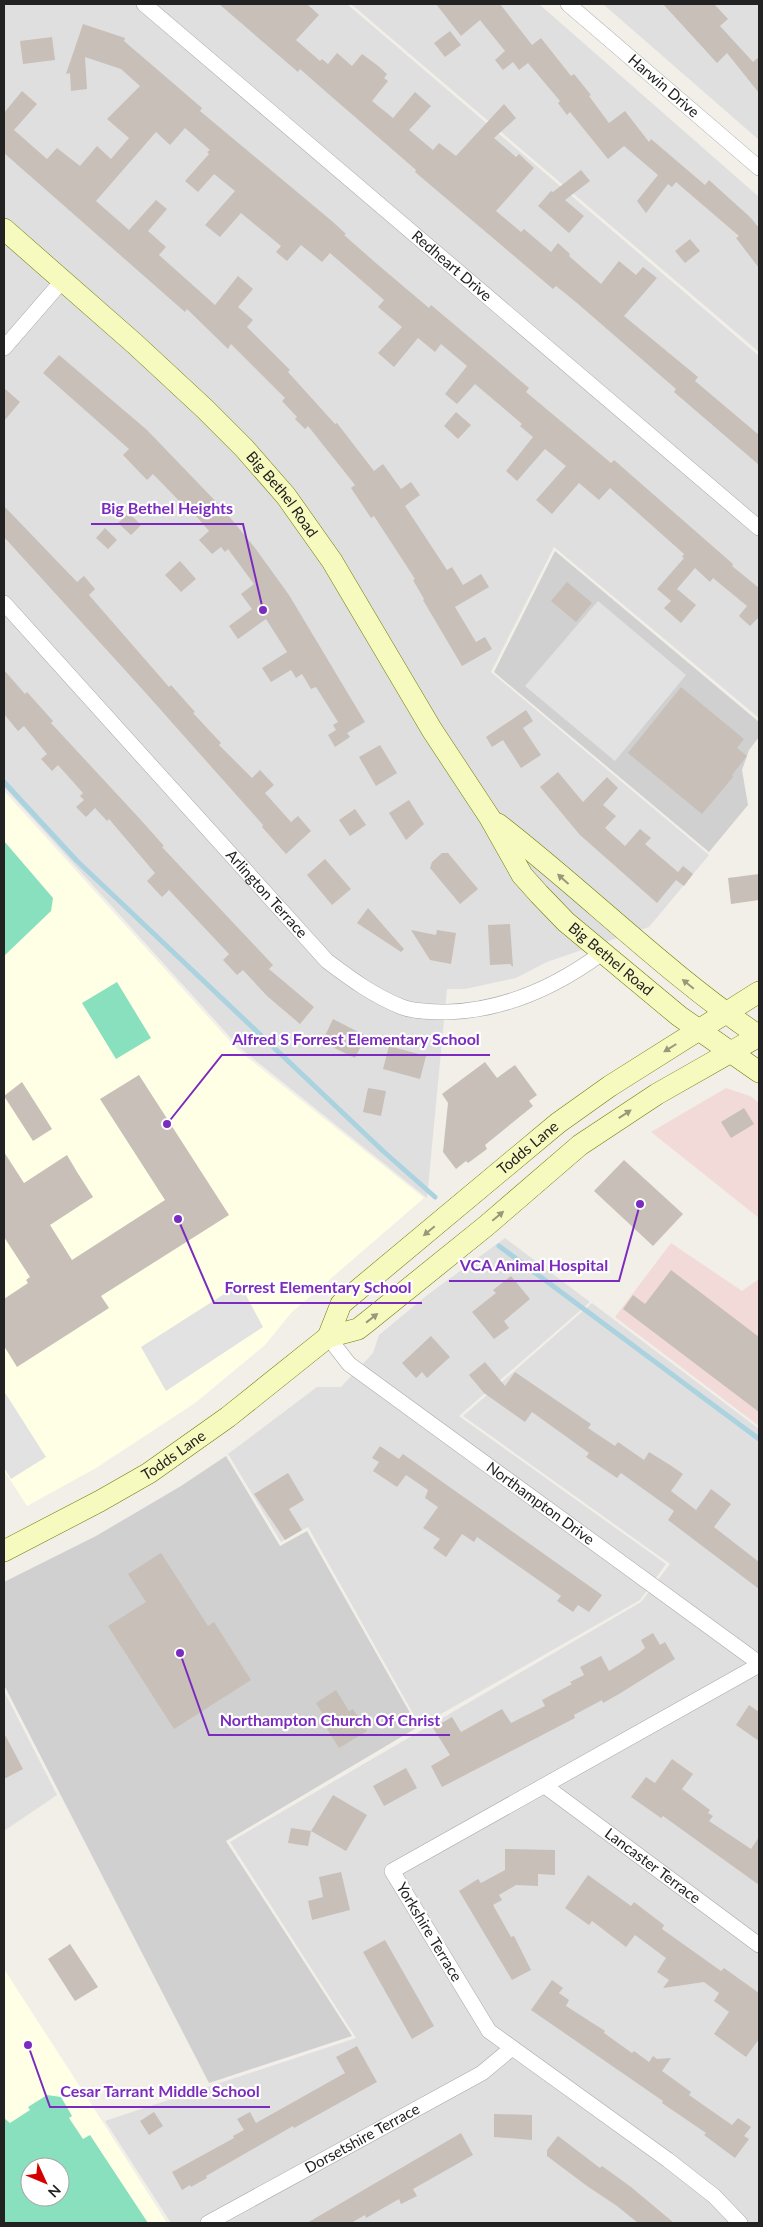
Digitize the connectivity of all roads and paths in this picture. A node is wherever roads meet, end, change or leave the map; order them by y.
1 (144, 4) edge
2 (568, 4) edge
3 (759, 168) edge
4 (4, 230) edge
5 (63, 280) junction
6 (4, 348) edge
7 (759, 528) edge
8 (4, 602) edge
9 (490, 818) junction
10 (602, 953) junction
11 (759, 992) edge
12 (726, 1014) junction
13 (699, 1031) junction
14 (759, 1036) edge
15 (731, 1052) junction
16 (759, 1072) edge
17 (328, 1337) junction
18 (4, 1551) edge
19 (759, 1664) edge
20 (545, 1786) junction
21 (759, 1945) edge
22 (512, 2048) junction
23 (208, 2223) edge
24 (740, 2223) edge

1 - 7 street, Redheart Drive
2 - 3 street, Harwin Drive
4 - 5 main road, Big Bethel Road
5 - 6 street
5 - 9 main road, Big Bethel Road
8 - 10 street, Arlington Terrace
9 - 10 main road, Big Bethel Road
12 -> 9 main road, Big Bethel Road
10 - 13 main road, Big Bethel Road
11 - 12 main road, Todds Lane
12 - 13 main road, Todds Lane
12 - 14 main road, Big Bethel Road
13 - 15 main road, Big Bethel Road
13 -> 17 main road, Todds Lane
14 - 15 main road, Todds Lane
15 - 16 main road, Big Bethel Road
17 -> 15 main road, Todds Lane
17 - 18 main road, Todds Lane
17 - 19 street, Northampton Drive
19 - 20 street, Yorkshire Terrace
20 - 21 street, Lancaster Terrace
20 - 22 street, Yorkshire Terrace
22 - 23 street, Dorsetshire Terrace
22 - 24 street, Yorkshire Terrace

